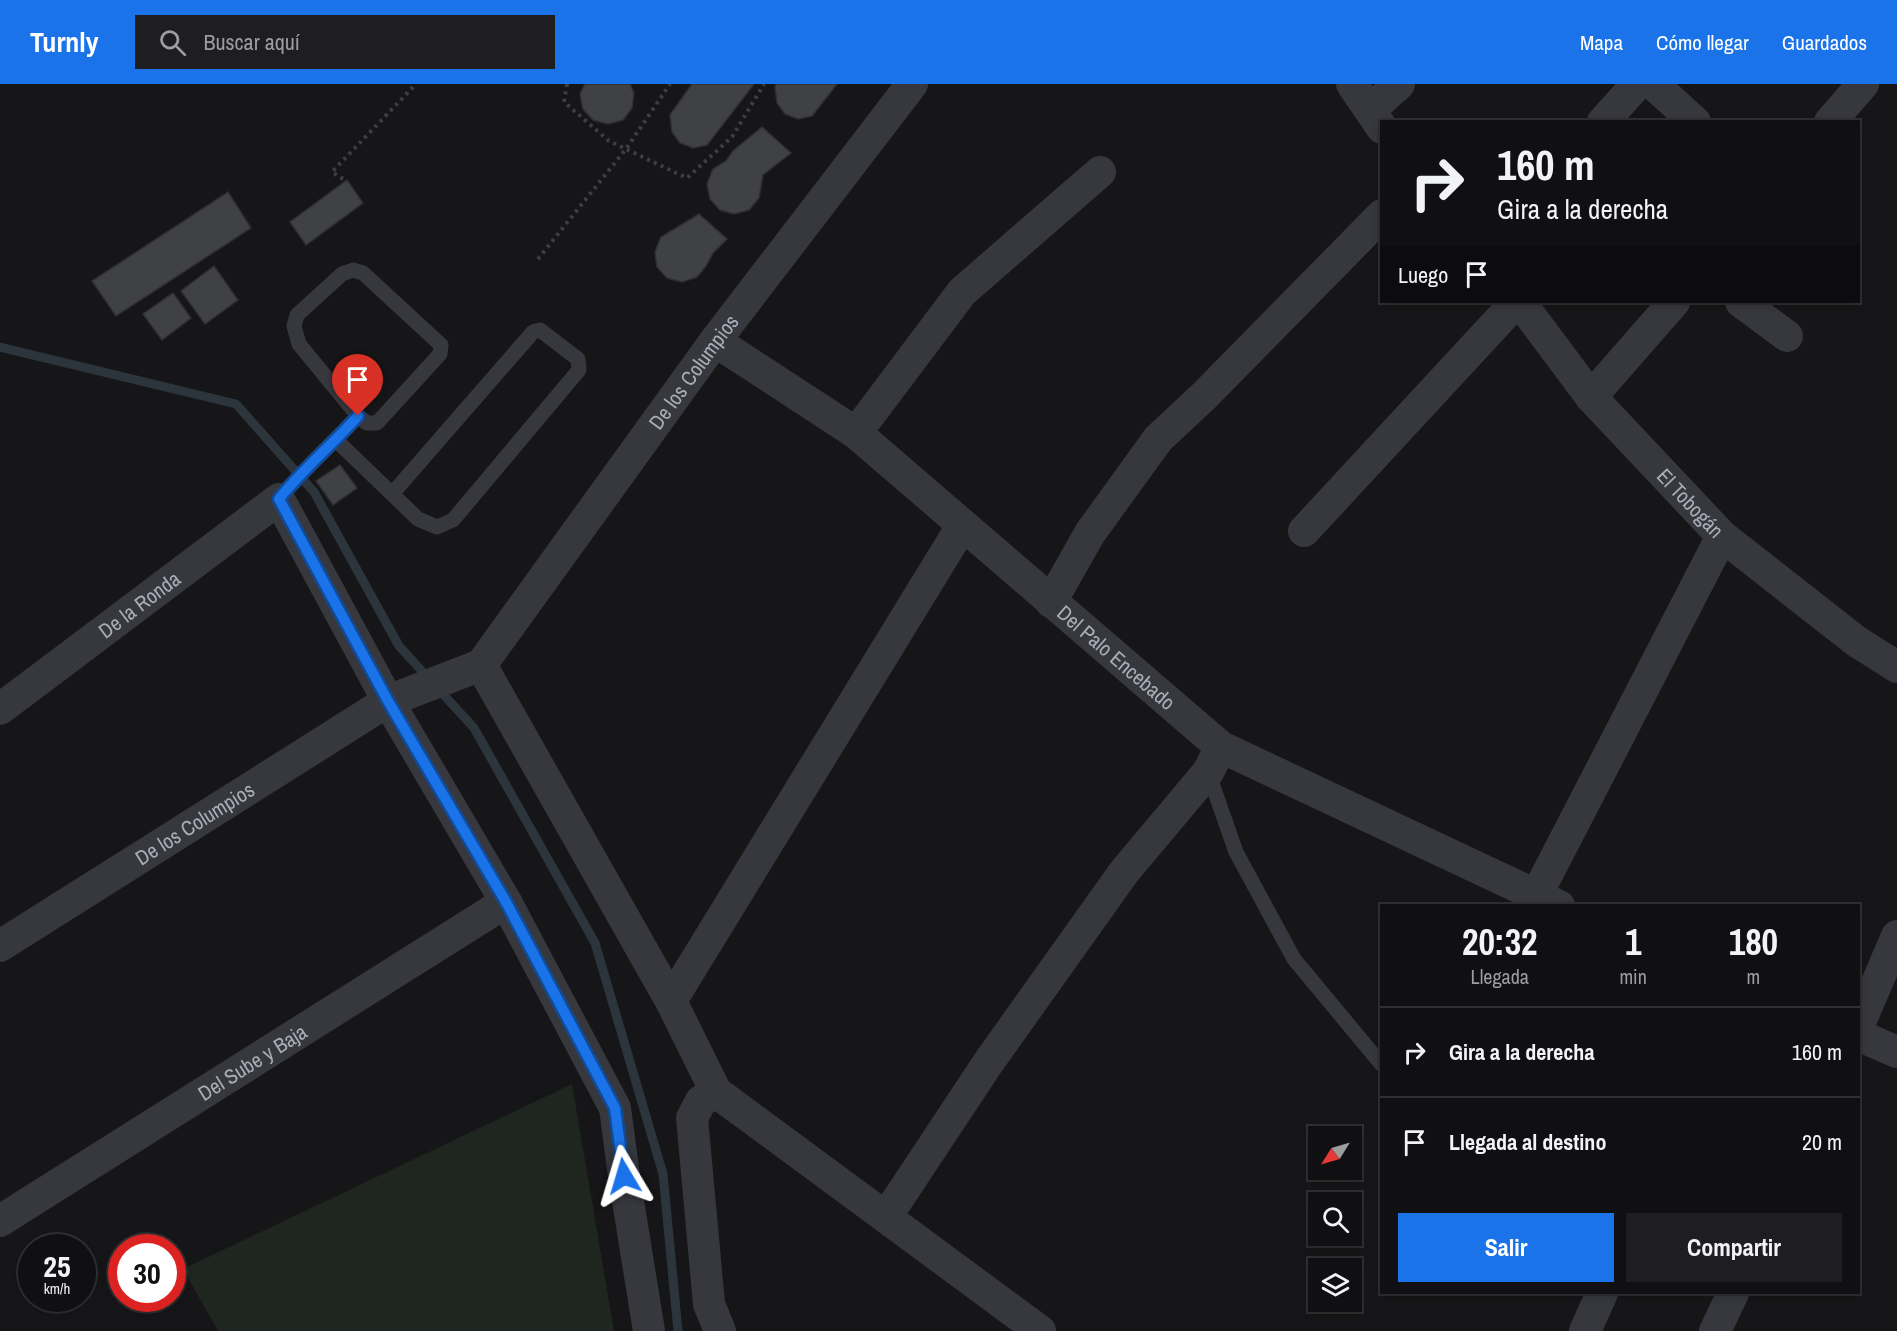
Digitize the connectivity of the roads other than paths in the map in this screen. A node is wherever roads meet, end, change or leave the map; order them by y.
1 (912, 84) edge
2 (1352, 84) edge
3 (1399, 84) edge
4 (1637, 84) edge
5 (1653, 84) edge
6 (1863, 84) edge
7 (1376, 119) edge
8 (1605, 120) edge
9 (1693, 120) edge
10 (1832, 120) edge
11 (1100, 172) dead end
12 (1380, 216) edge
13 (1517, 303) edge
14 (1519, 303) edge
15 (1673, 303) edge
16 (1742, 303) edge
17 (1787, 336) dead end
18 (715, 341) junction
19 (1591, 397) junction
20 (358, 416) junction
21 (856, 434) junction
22 (336, 440) junction
23 (285, 492) junction
24 (392, 494) junction
25 (962, 526) junction
26 (1304, 531) dead end
27 (1722, 536) junction
28 (1051, 602) junction
29 (1897, 667) edge
30 (470, 669) junction
31 (399, 697) junction
32 (0, 709) edge
33 (1214, 759) junction
34 (506, 902) junction
35 (1544, 903) edge
36 (1897, 936) edge
37 (0, 946) edge
38 (671, 1001) junction
39 (1860, 1022) edge
40 (1860, 1036) edge
41 (1897, 1052) edge
42 (1380, 1063) edge
43 (716, 1092) junction
44 (886, 1217) junction
45 (0, 1221) edge
46 (1602, 1294) edge
47 (1733, 1294) edge
48 (649, 1331) edge
49 (720, 1331) edge
50 (1040, 1331) edge
51 (1585, 1331) edge
52 (1715, 1331) edge

1 - 18 street, De los Columpios
2 - 7 street
3 - 7 street
4 - 8 street
5 - 9 street
6 - 10 street
11 - 21 street
12 - 28 street
13 - 26 street
14 - 19 street, El Tobogán
15 - 19 street
16 - 17 street
18 - 21 street, Del Palo Encebado
18 - 30 street, De los Columpios
19 - 27 street, El Tobogán
20 - 20 lane
20 - 22 lane
21 - 25 street, Del Palo Encebado
22 - 23 lane
22 - 24 lane
23 - 31 street
23 - 32 street, De la Ronda
24 - 24 lane
25 - 28 street, Del Palo Encebado
25 - 38 street
27 - 29 street, El Tobogán
27 - 35 street
28 - 33 street, Del Palo Encebado
30 - 31 street, De los Columpios
30 - 38 street
31 - 34 street
31 - 37 street, De los Columpios
33 - 35 street, Del Palo Encebado
33 - 42 lane
33 - 44 street
34 - 45 street, Del Sube y Baja
34 - 48 street
36 - 39 street
38 - 43 street
40 - 41 street
43 - 44 street
43 - 49 street
44 - 50 street
46 - 51 street
47 - 52 street

